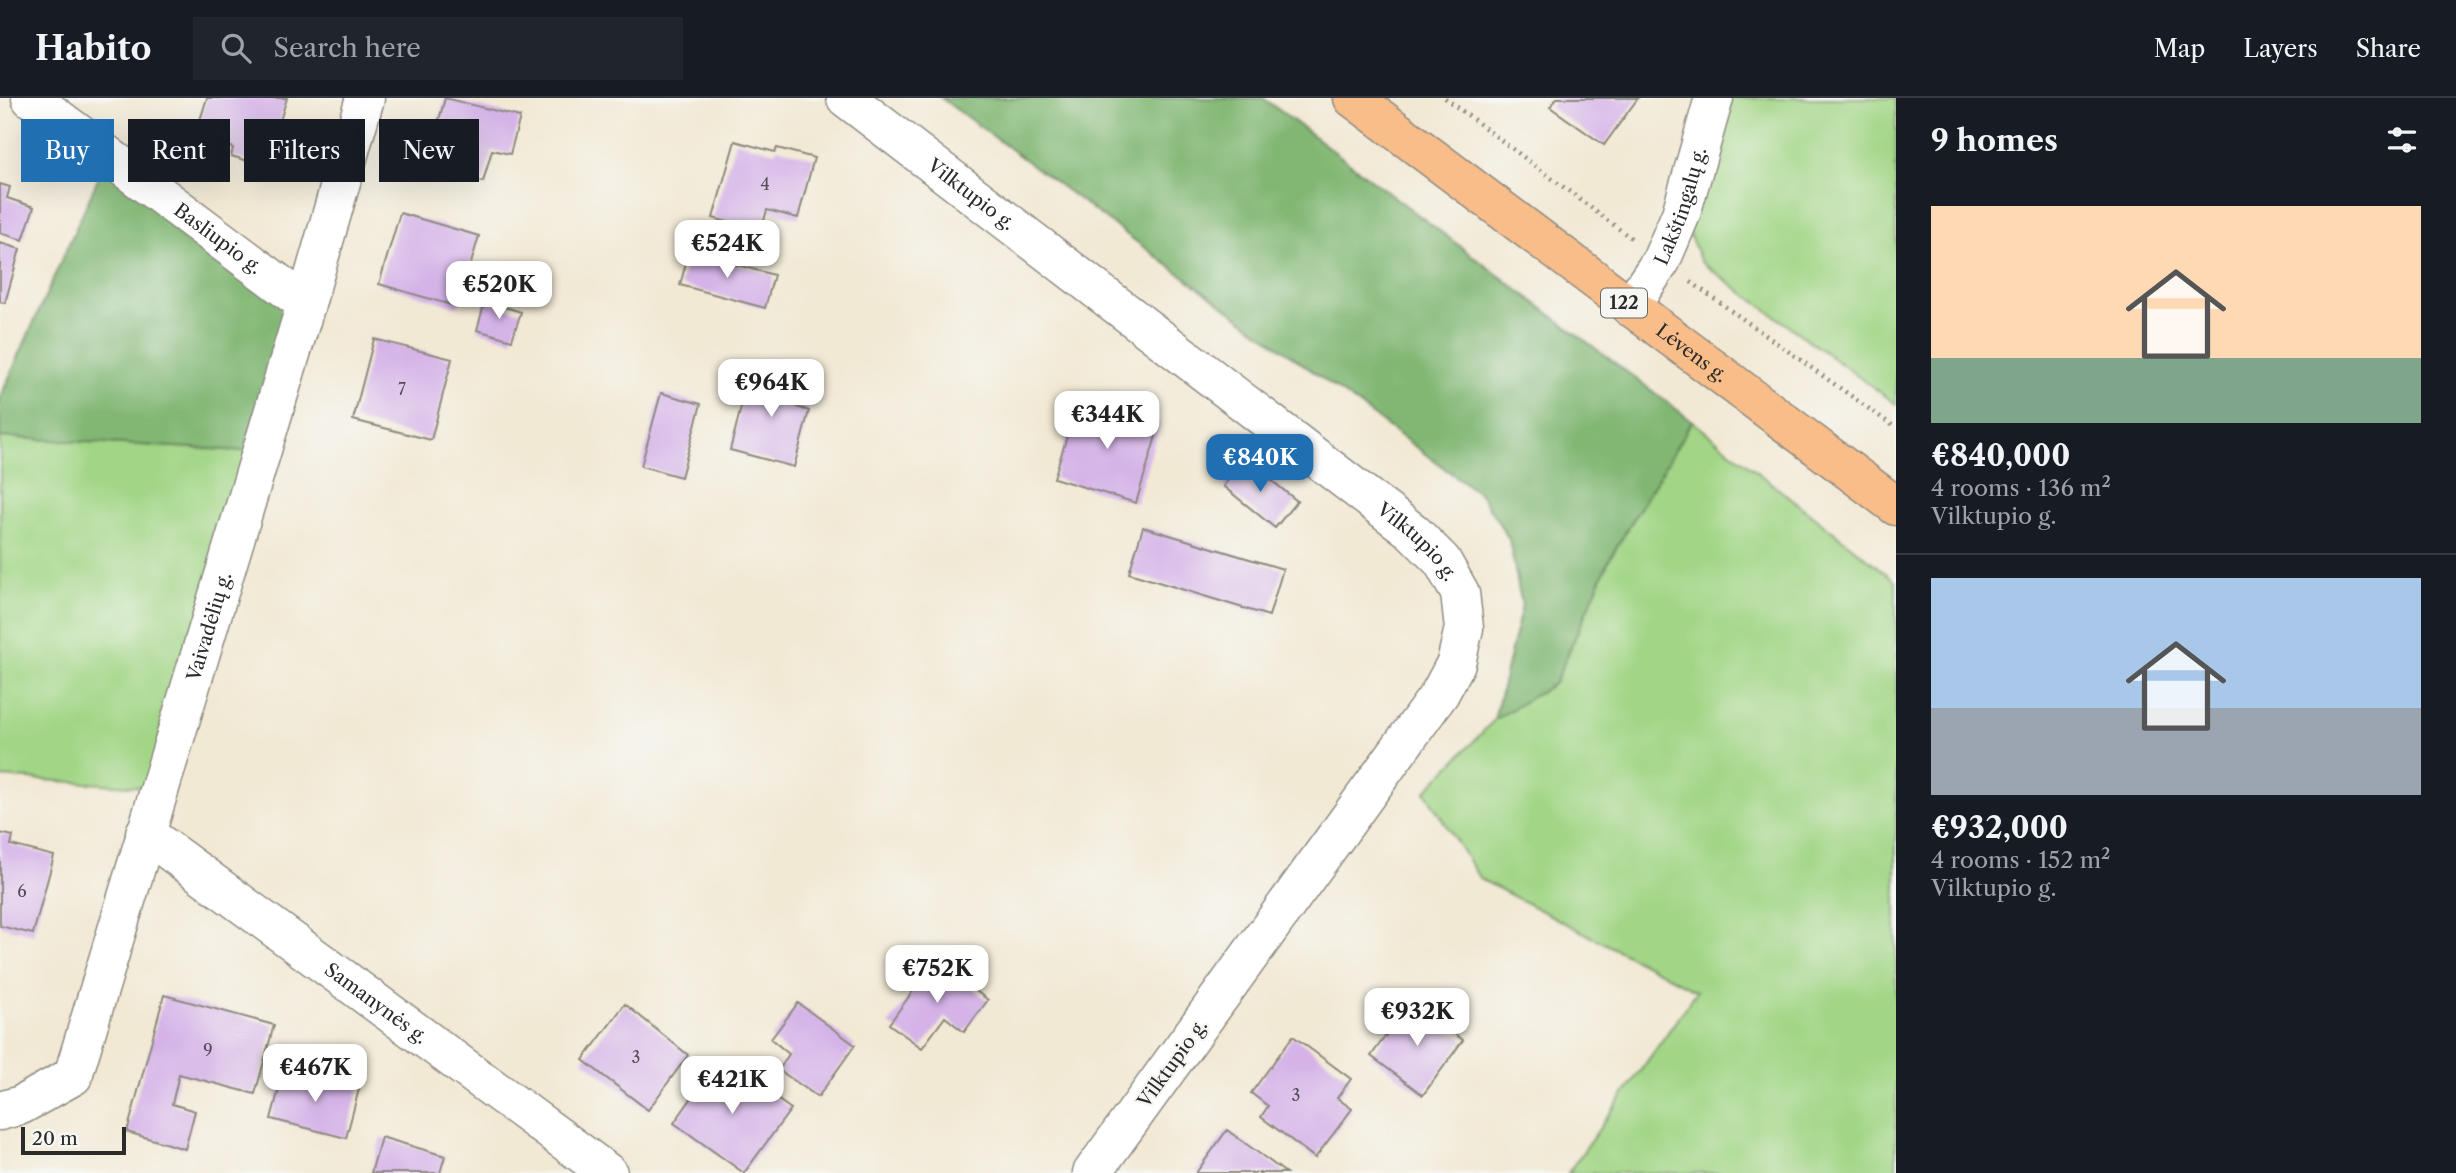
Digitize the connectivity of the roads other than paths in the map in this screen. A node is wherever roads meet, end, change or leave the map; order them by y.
1 (31, 98) edge
2 (365, 98) edge
3 (846, 98) edge
4 (1353, 98) edge
5 (1714, 98) edge
6 (306, 304) junction
7 (1630, 307) junction
8 (1896, 506) edge
9 (145, 833) junction
10 (0, 1111) edge
11 (608, 1173) edge
12 (1092, 1173) edge

1 - 6 street, Basliupio g.
2 - 6 street, Vaivadėlių g.
3 - 12 street, Vilktupio g.
4 - 7 main road, Lėvens g. / 122
5 - 7 street, Lakštingalų g.
6 - 9 street, Vaivadėlių g.
7 - 8 main road, Lėvens g. / 122
9 - 10 street, Vaivadėlių g.
9 - 11 street, Samanynės g.

